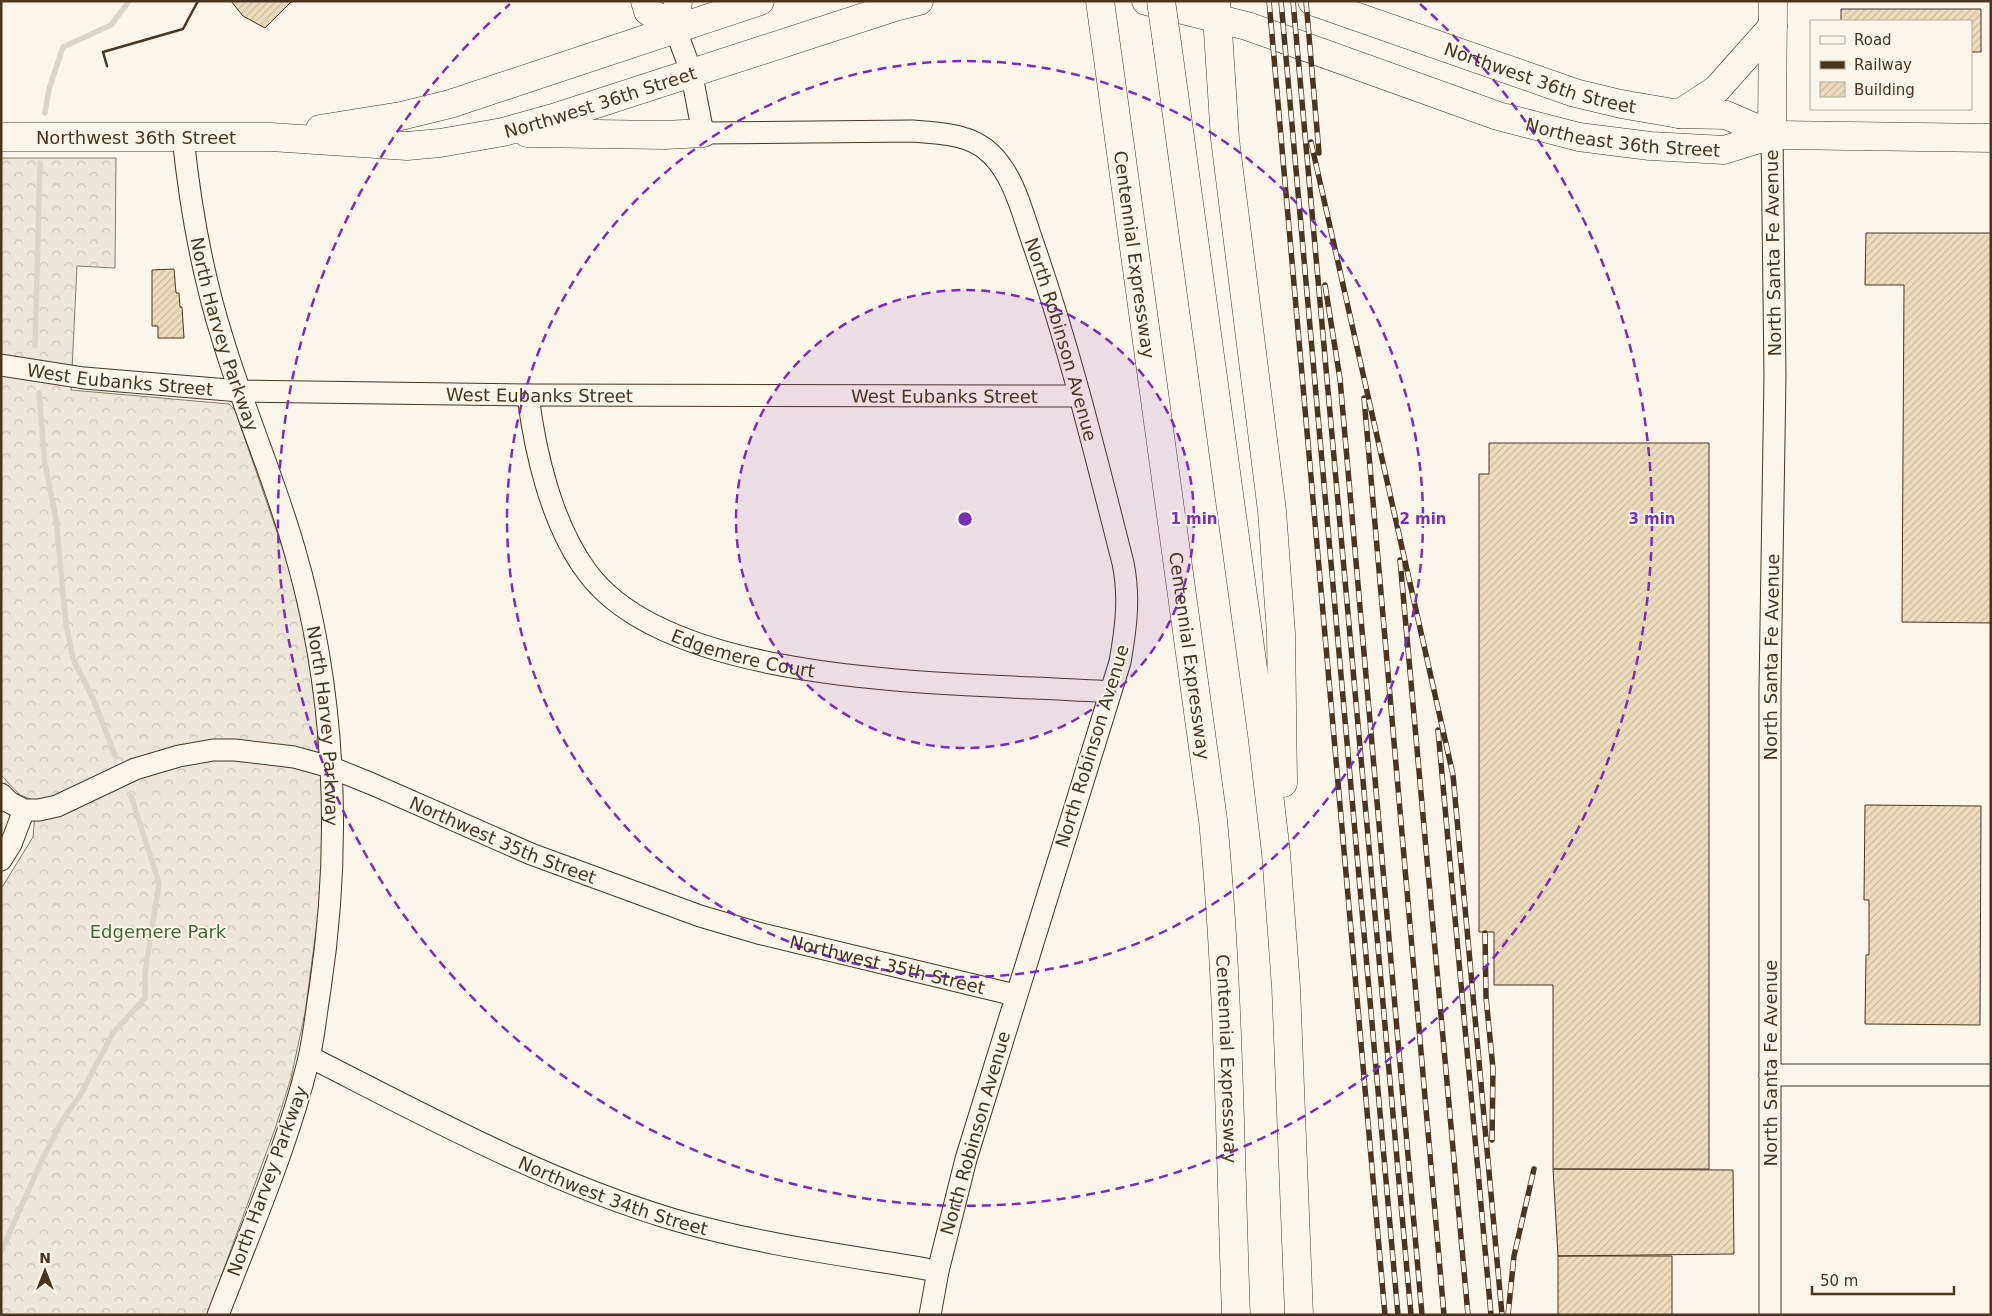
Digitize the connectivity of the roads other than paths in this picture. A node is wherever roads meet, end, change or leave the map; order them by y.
1 (645, 1) edge
2 (678, 1) edge
3 (760, 1) edge
4 (920, 1) edge
5 (1100, 1) edge
6 (1146, 1) edge
7 (1161, 1) edge
8 (1312, 1) edge
9 (1216, 10) edge
10 (1773, 14) edge
11 (675, 28) junction
12 (691, 71) junction
13 (1679, 114) junction
14 (503, 132) junction
15 (703, 133) junction
16 (1772, 135) junction
17 (1, 137) edge
18 (183, 137) junction
19 (271, 137) junction
20 (1991, 138) edge
21 (3, 365) edge
22 (240, 391) junction
23 (528, 395) junction
24 (1079, 396) junction
25 (1110, 692) junction
26 (330, 767) junction
27 (1, 794) edge
28 (24, 810) junction
29 (1, 860) edge
30 (1286, 987) junction
31 (1015, 995) junction
32 (310, 1057) junction
33 (1770, 1075) junction
34 (1991, 1075) edge
35 (938, 1271) junction
36 (218, 1315) edge
37 (930, 1315) edge
38 (1236, 1315) edge
39 (1299, 1315) edge
40 (1770, 1315) edge

1 - 11 main road
2 - 11 main road
3 - 11 main road, Northwest 36th Street
4 - 12 main road, Northwest 36th Street
5 - 38 main road, Centennial Expressway
6 - 9 main road
7 - 30 main road, bridge
8 - 13 main road, Northwest 36th Street
9 - 16 main road, Northeast 36th Street
9 - 30 main road
10 - 13 main road
10 - 16 main road, North Santa Fe Avenue
11 - 12 street
11 - 19 main road, Northwest 36th Street
12 - 14 main road, Northwest 36th Street
12 - 15 street
13 - 16 main road, Northwest 36th Street
14 - 15 main road
14 - 19 main road, Northwest 36th Street
15 - 24 street, North Robinson Avenue
16 - 20 main road, Northeast 36th Street
16 - 33 street, North Santa Fe Avenue
17 - 18 main road, Northwest 36th Street
18 - 19 main road, Northwest 36th Street
18 - 22 street, North Harvey Parkway
21 - 22 street, West Eubanks Street
22 - 23 street, West Eubanks Street
22 - 26 street, North Harvey Parkway
23 - 24 street, West Eubanks Street
23 - 25 street, Edgemere Court
24 - 25 street, North Robinson Avenue
25 - 31 street, North Robinson Avenue
26 - 28 street, Northwest 35th Street
26 - 31 street, Northwest 35th Street
26 - 32 street, North Harvey Parkway
27 - 28 street
28 - 29 street
30 - 39 main road
31 - 35 street, North Robinson Avenue
32 - 35 street, Northwest 34th Street
32 - 36 street, North Harvey Parkway
33 - 34 street
33 - 40 street, North Santa Fe Avenue
35 - 37 street, North Robinson Avenue

